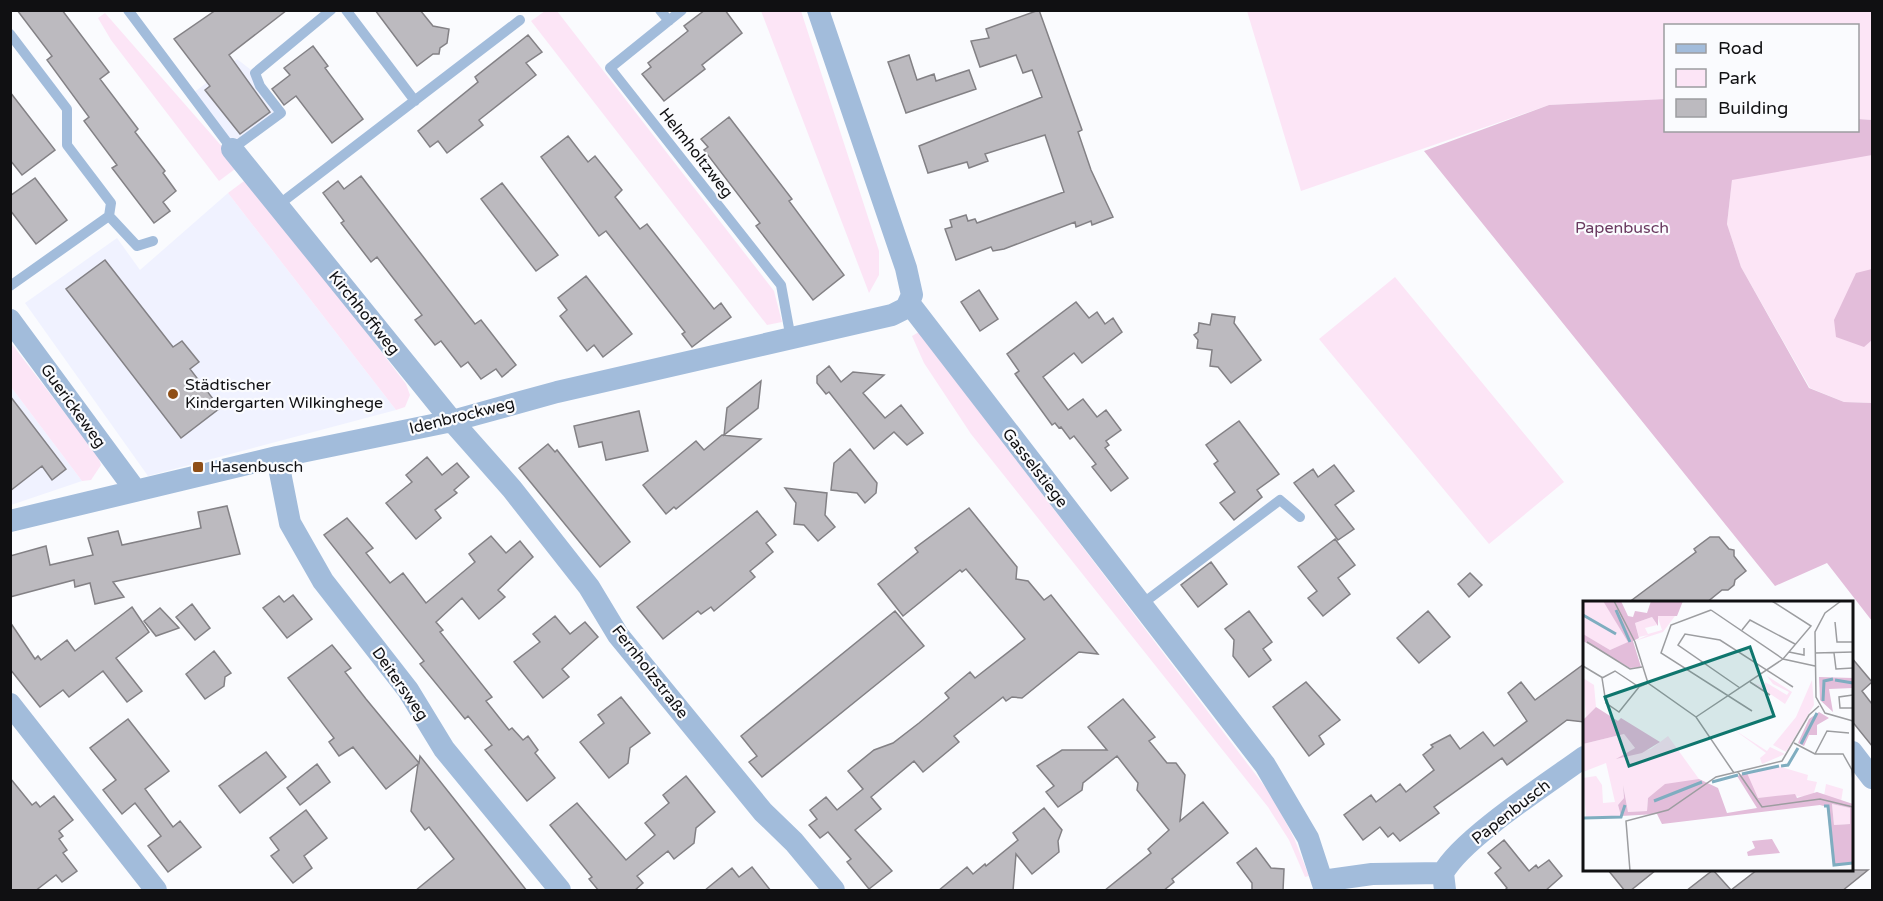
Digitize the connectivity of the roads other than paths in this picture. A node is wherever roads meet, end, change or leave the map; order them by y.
1 (128, 10) edge
2 (331, 10) edge
3 (346, 10) edge
4 (660, 10) edge
5 (682, 10) edge
6 (818, 10) edge
7 (520, 20) dead end
8 (669, 21) junction
9 (10, 34) edge
10 (415, 101) junction
11 (232, 149) junction
12 (277, 206) junction
13 (109, 216) junction
14 (153, 241) dead end
15 (10, 286) edge
16 (909, 303) junction
17 (10, 320) edge
18 (791, 339) junction
19 (452, 421) junction
20 (277, 457) junction
21 (136, 491) junction
22 (1300, 517) dead end
23 (10, 521) edge
24 (1142, 604) junction
25 (10, 704) edge
26 (1853, 754) edge
27 (1583, 759) edge
28 (1872, 778) edge
29 (1444, 882) edge
30 (1323, 886) edge
31 (156, 891) edge
32 (560, 891) edge
33 (834, 891) edge

1 - 11 lane, Kirchhoffweg
2 - 11 lane
3 - 10 lane
4 - 8 lane
5 - 8 lane, Helmholtzweg
6 - 16 street
7 - 10 lane
8 - 18 lane, Helmholtzweg
9 - 13 lane
10 - 12 lane
11 - 12 street, Kirchhoffweg
12 - 19 street, Kirchhoffweg
13 - 14 lane
13 - 15 lane
16 - 18 street, Idenbrockweg
16 - 24 street, Gasselstiege
17 - 21 street, Guerickeweg
18 - 19 street, Idenbrockweg
19 - 20 street, Idenbrockweg
19 - 33 street, Fernholzstraße
20 - 21 street, Idenbrockweg
20 - 32 street, Deitersweg
21 - 23 street, Idenbrockweg
22 - 24 lane
24 - 30 street, Gasselstiege
25 - 31 street
26 - 28 street
27 - 29 street, Papenbusch
29 - 30 street, Papenbusch

